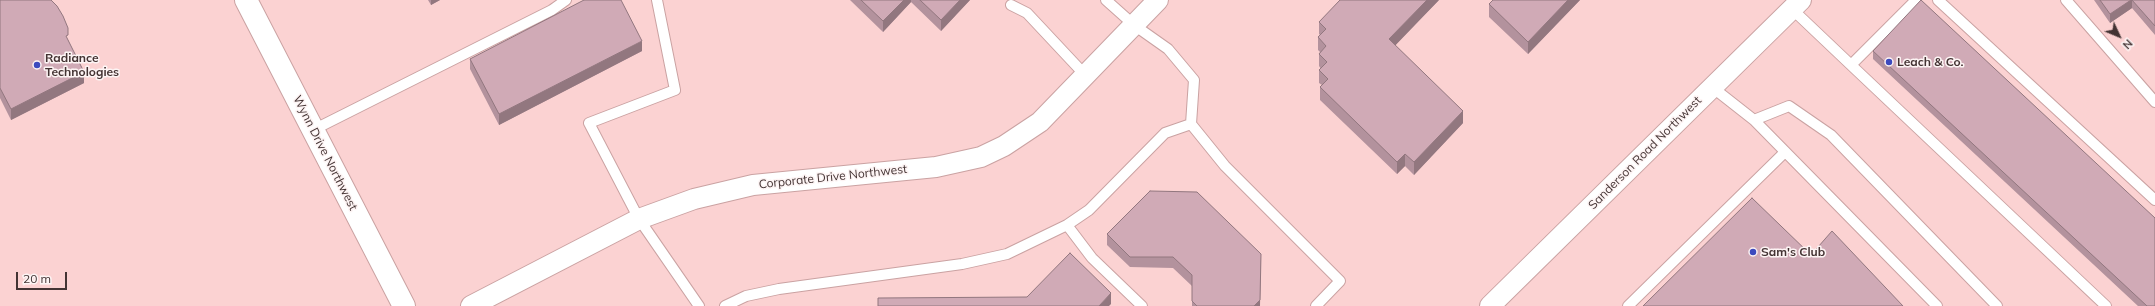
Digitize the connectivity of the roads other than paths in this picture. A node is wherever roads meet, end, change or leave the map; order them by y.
1 (246, 0) edge
2 (566, 0) edge
3 (657, 0) edge
4 (1106, 0) edge
5 (1158, 0) edge
6 (1916, 0) edge
7 (1938, 0) edge
8 (2066, 0) edge
9 (1797, 4) edge
10 (1011, 5) dead end
11 (1134, 25) junction
12 (1851, 65) junction
13 (1086, 76) junction
14 (1712, 87) junction
15 (2155, 102) edge
16 (1754, 120) junction
17 (1191, 124) junction
18 (313, 130) junction
19 (1785, 152) junction
20 (2155, 200) edge
21 (639, 219) junction
22 (1067, 225) junction
23 (404, 306) edge
24 (471, 306) edge
25 (699, 306) edge
26 (725, 306) edge
27 (1142, 306) edge
28 (1316, 306) edge
29 (1490, 306) edge
30 (1628, 306) edge
31 (1937, 306) edge
32 (1997, 306) edge
33 (2106, 306) edge

1 - 18 street, Wynn Drive Northwest
2 - 18 lane
3 - 21 lane
4 - 11 lane
5 - 11 street, Corporate Drive Northwest
6 - 12 lane
7 - 20 lane
8 - 15 lane
9 - 12 lane
9 - 14 street, Sanderson Road Northwest
10 - 13 lane
11 - 13 street, Corporate Drive Northwest
11 - 17 lane
12 - 33 lane
13 - 21 street, Corporate Drive Northwest
14 - 16 lane
14 - 29 street, Sanderson Road Northwest
16 - 19 lane
16 - 32 lane
17 - 22 lane
17 - 28 lane
18 - 23 street, Wynn Drive Northwest
19 - 30 lane
19 - 31 lane
21 - 24 street, Corporate Drive Northwest
21 - 25 lane
22 - 26 lane
22 - 27 lane

